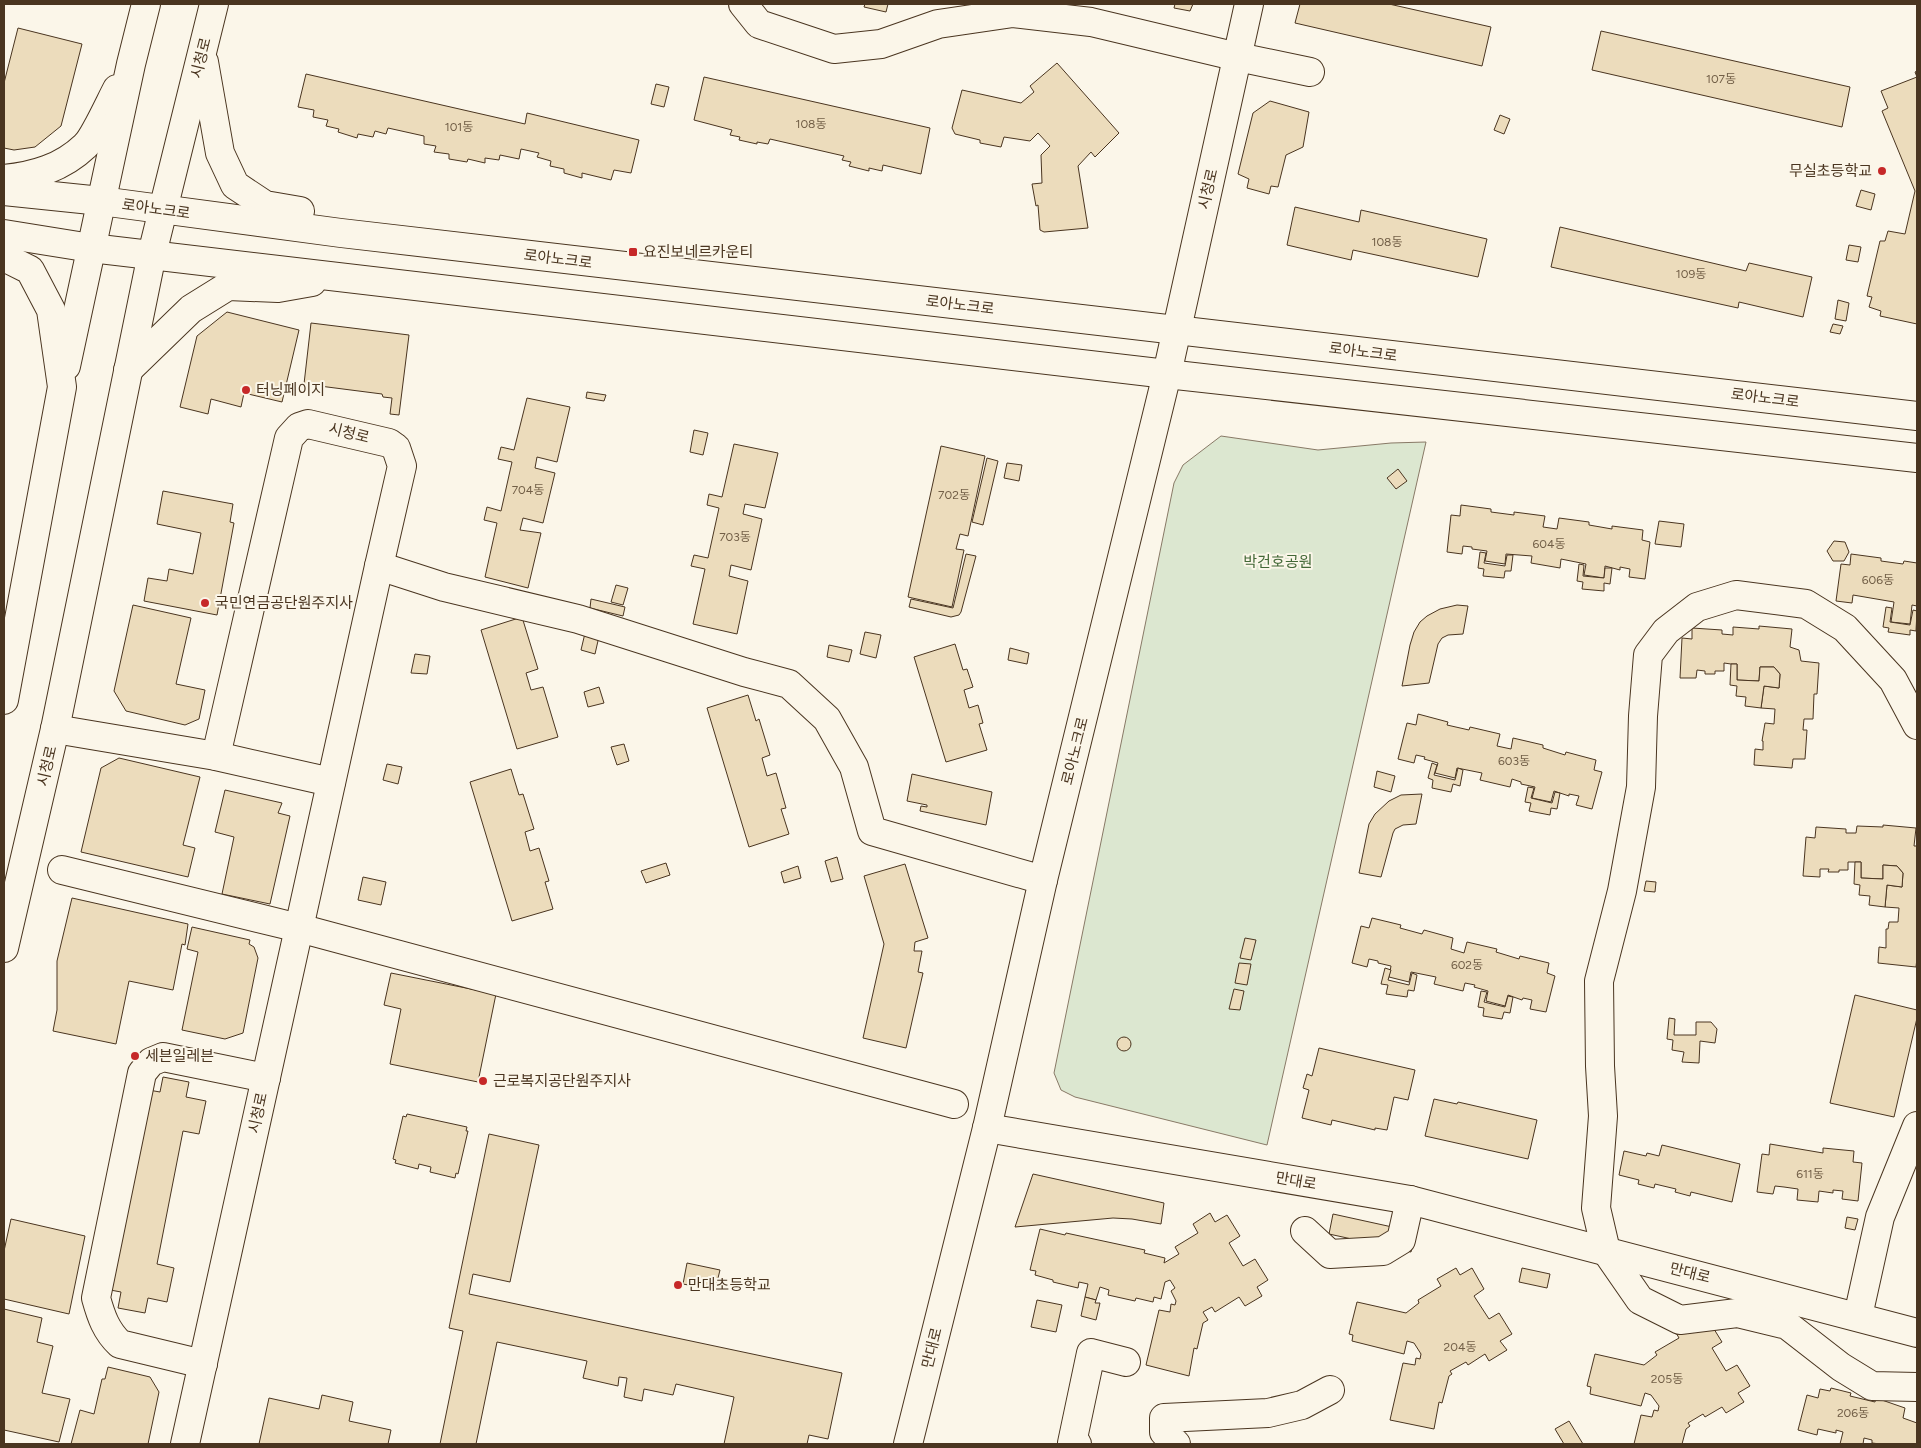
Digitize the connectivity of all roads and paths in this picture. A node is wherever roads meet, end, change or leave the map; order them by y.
1 (146, 4) edge
2 (214, 4) edge
3 (743, 4) edge
4 (1250, 4) edge
5 (202, 52) junction
6 (1238, 57) junction
7 (132, 64) junction
8 (1310, 72) dead end
9 (4, 180) edge
10 (4, 192) edge
11 (101, 201) junction
12 (163, 210) junction
13 (340, 233) junction
14 (4, 234) edge
15 (91, 248) junction
16 (152, 254) junction
17 (4, 257) edge
18 (340, 276) junction
19 (1176, 330) junction
20 (128, 370) junction
21 (1167, 374) junction
22 (62, 387) junction
23 (1917, 416) edge
24 (1917, 458) edge
25 (379, 566) junction
26 (4, 700) edge
27 (1917, 725) edge
28 (56, 729) junction
29 (216, 756) junction
30 (331, 782) junction
31 (62, 870) dead end
32 (1043, 880) junction
33 (299, 928) junction
34 (4, 948) edge
35 (266, 1078) junction
36 (954, 1104) dead end
37 (1917, 1126) edge
38 (987, 1128) junction
39 (1410, 1200) junction
40 (1305, 1231) dead end
41 (1606, 1252) junction
42 (1858, 1316) junction
43 (1917, 1333) edge
44 (1126, 1362) dead end
45 (203, 1364) junction
46 (1917, 1387) edge
47 (1330, 1390) dead end
48 (185, 1444) edge
49 (908, 1444) edge
50 (1077, 1444) edge
51 (1176, 1444) edge

1 - 7 street
2 - 5 street, 시청로
3 - 6 street
4 - 6 street, 시청로
5 - 12 street, 시청로
5 - 13 street
6 - 8 street
6 - 19 street, 시청로
7 - 9 street
7 - 11 street
10 - 11 street, 로아노크로
11 - 12 street, 로아노크로
11 - 15 street
12 - 13 street, 로아노크로
12 - 16 street, 시청로
13 - 19 street, 로아노크로
14 - 15 street
15 - 16 street
15 - 22 street
16 - 18 street
16 - 20 street, 시청로
17 - 22 street
18 - 20 street
18 - 21 street
19 - 21 street, 시청로
19 - 23 street, 로아노크로
20 - 28 street, 시청로
21 - 24 street
21 - 32 street, 로아노크로
22 - 26 street
25 - 29 street, 시청로
25 - 30 street, 시청로
25 - 32 street
27 - 41 street
28 - 29 street, 시청로
28 - 34 street, 시청로
29 - 30 street, 시청로
30 - 33 street, 시청로
31 - 33 street
32 - 38 street, 로아노크로
33 - 35 street, 시청로
33 - 36 street
35 - 45 street, 시청로
35 - 45 street
37 - 42 street
38 - 39 street, 만대로
38 - 49 street, 만대로
39 - 40 street
39 - 41 street, 만대로
41 - 42 street, 만대로
41 - 46 street
42 - 43 street, 만대로
44 - 50 street
45 - 48 street, 시청로
47 - 51 street

